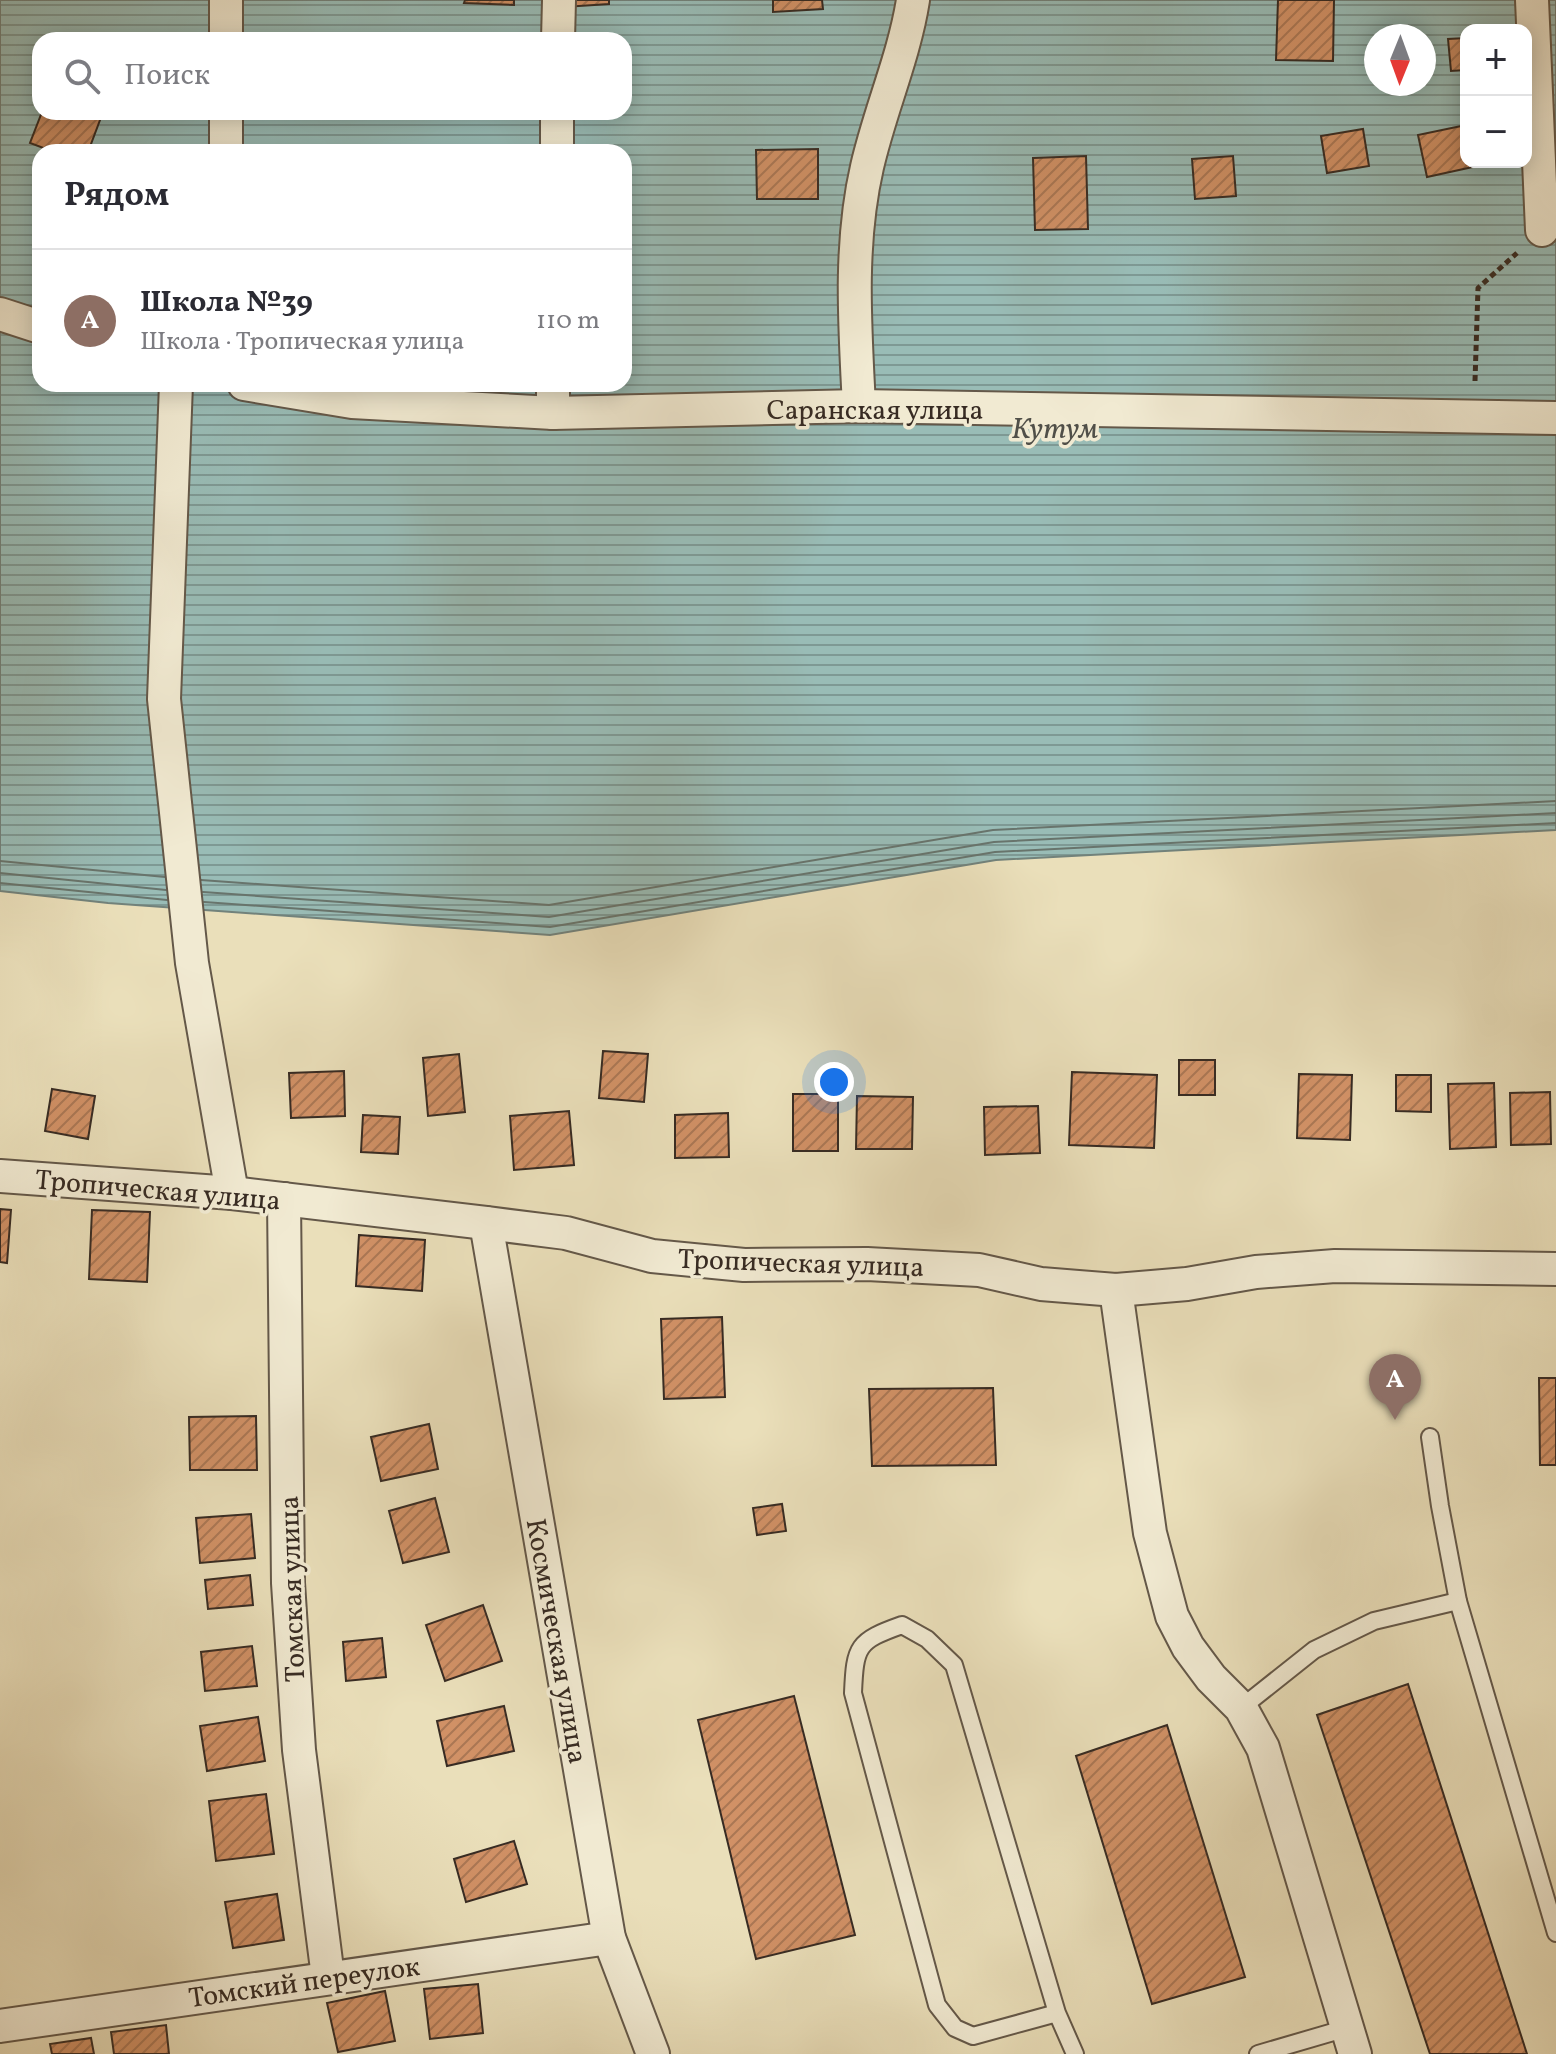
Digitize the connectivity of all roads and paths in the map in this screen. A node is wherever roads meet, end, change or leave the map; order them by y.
1 (226, 0) edge
2 (559, 0) edge
3 (913, 0) edge
4 (1532, 0) edge
5 (226, 32) edge
6 (558, 32) edge
7 (226, 120) edge
8 (557, 120) edge
9 (226, 144) edge
10 (557, 144) edge
11 (1542, 230) joint
12 (0, 314) edge
13 (32, 324) edge
14 (176, 392) edge
15 (292, 392) edge
16 (553, 398) edge
17 (859, 406) junction
18 (1474, 417) junction
19 (1556, 418) edge
20 (0, 1176) edge
21 (232, 1193) junction
22 (284, 1199) junction
23 (486, 1223) junction
24 (1556, 1269) edge
25 (1116, 1290) junction
26 (1430, 1437) dead end
27 (1458, 1601) junction
28 (1241, 1708) junction
29 (1556, 1933) edge
30 (609, 1938) junction
31 (328, 1977) junction
32 (1057, 2013) junction
33 (0, 2026) edge
34 (1351, 2041) edge
35 (653, 2054) edge
36 (1075, 2054) edge
37 (1258, 2054) edge

1 - 5 street
2 - 6 street
3 - 17 street
4 - 11 street
7 - 9 street
8 - 10 street
11 - 18 path
12 - 13 street
14 - 21 street
15 - 16 street, Саранская улица
16 - 17 street, Саранская улица
17 - 18 street, Саранская улица
18 - 19 street, Саранская улица
20 - 21 street, Тропическая улица
21 - 22 street, Тропическая улица
22 - 23 street, Тропическая улица
22 - 31 street, Томская улица
23 - 25 street, Тропическая улица
23 - 30 street, Космическая улица
24 - 25 street, Тропическая улица
25 - 28 street
26 - 27 lane
27 - 28 lane
27 - 29 lane
28 - 34 street
30 - 31 street, Томский переулок
30 - 35 street, Космическая улица
31 - 33 street, Томский переулок
32 - 32 lane
32 - 36 lane
34 - 37 lane

